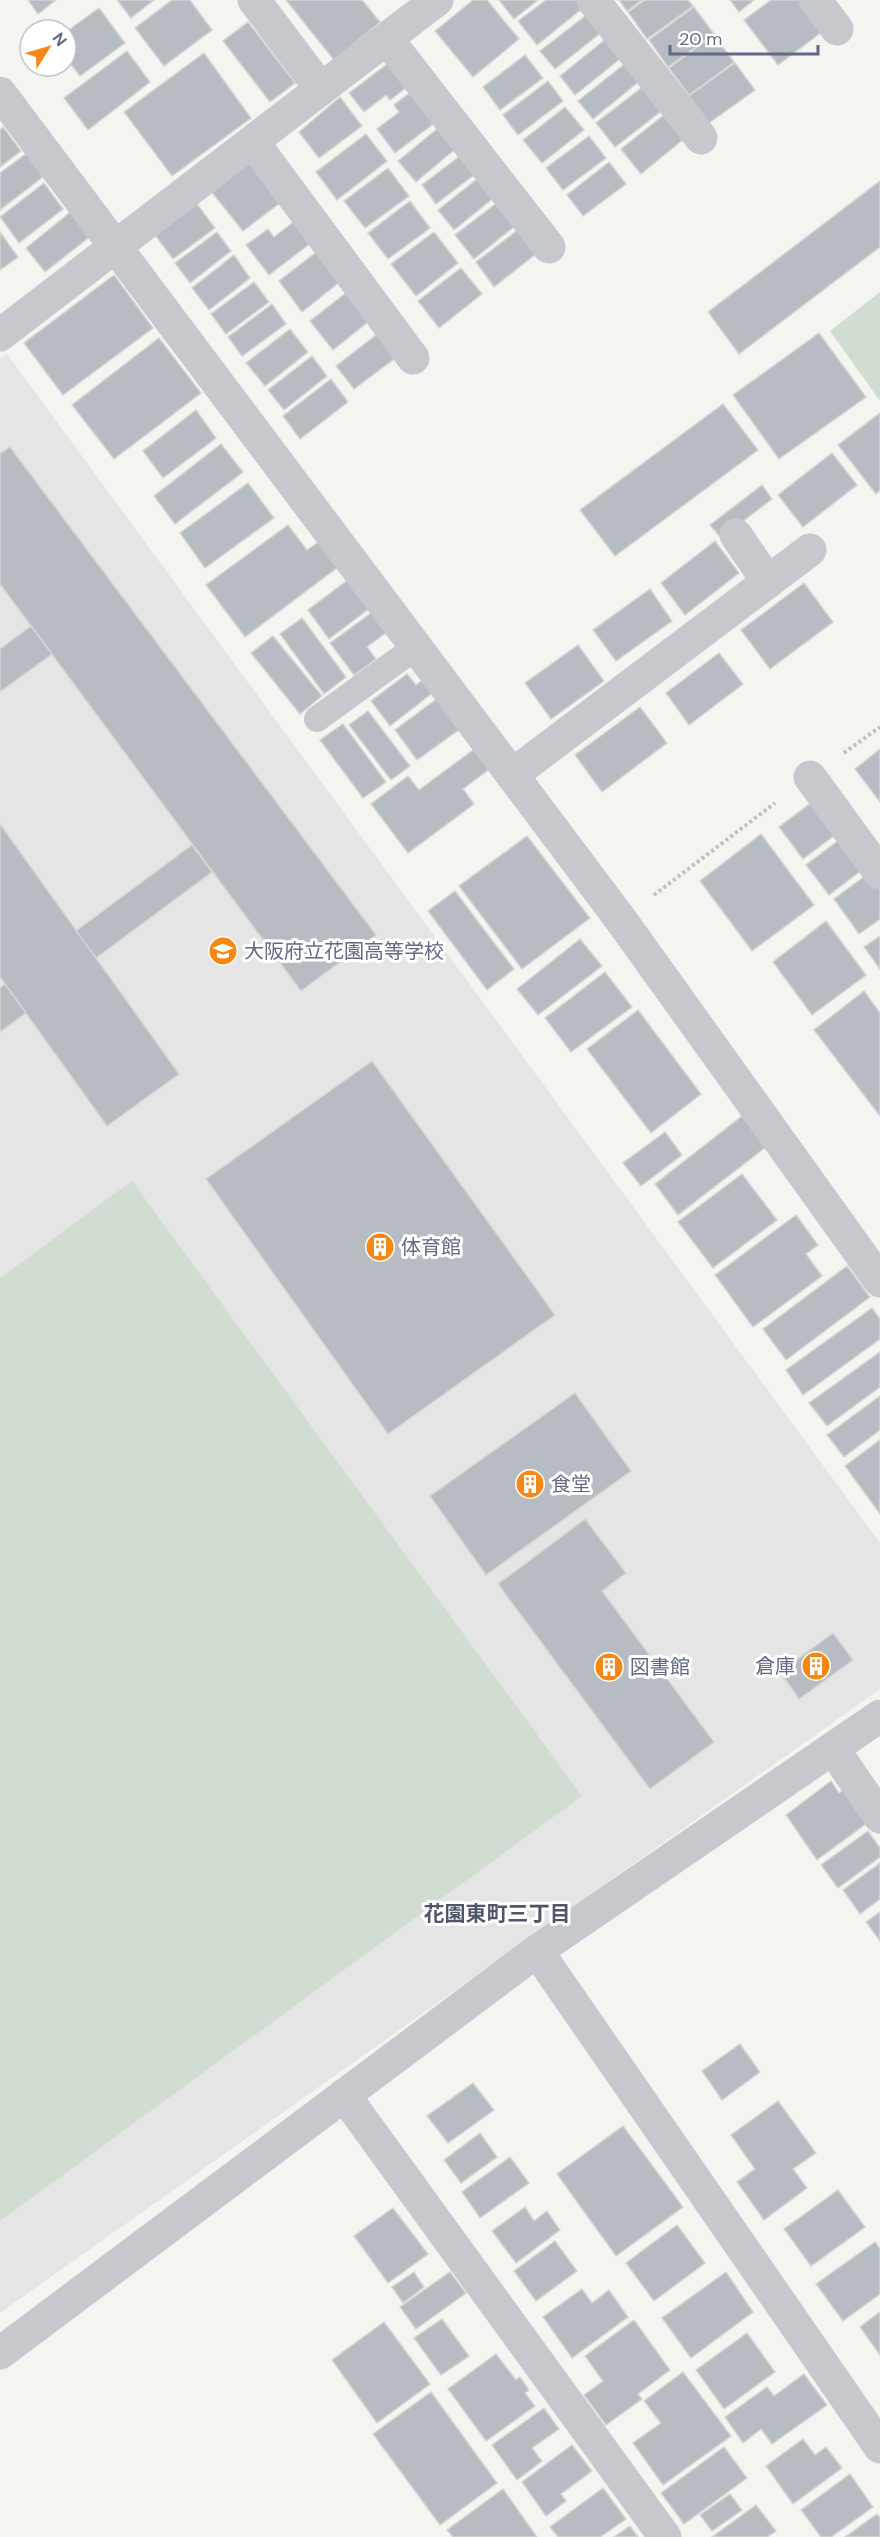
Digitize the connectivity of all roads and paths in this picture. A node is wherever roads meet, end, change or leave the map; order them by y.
1 (254, 0) edge
2 (436, 0) edge
3 (592, 0) edge
4 (815, 0) edge
5 (837, 29) dead end
6 (387, 39) junction
7 (321, 89) junction
8 (0, 93) edge
9 (701, 138) dead end
10 (253, 142) junction
11 (118, 247) junction
12 (549, 247) dead end
13 (0, 335) edge
14 (413, 358) dead end
15 (736, 536) dead end
16 (810, 550) dead end
17 (768, 582) junction
18 (416, 647) junction
19 (317, 719) dead end
20 (880, 727) edge
21 (512, 775) junction
22 (810, 777) junction
23 (880, 873) edge
24 (621, 920) junction
25 (880, 1281) edge
26 (880, 1716) edge
27 (833, 1749) junction
28 (880, 1817) edge
29 (537, 1951) junction
30 (344, 2095) junction
31 (0, 2353) edge
32 (880, 2447) edge
33 (665, 2537) edge

1 - 7 street
2 - 6 street
3 - 9 street
4 - 5 street
6 - 7 street
6 - 12 street
7 - 10 street
8 - 11 street
10 - 11 street
10 - 14 street
11 - 13 street
11 - 18 street
15 - 17 street
16 - 17 street
17 - 21 street
18 - 19 lane
18 - 21 street
20 - 22 path
21 - 24 street
22 - 23 street
22 - 24 path
24 - 25 street
26 - 27 street
27 - 28 street
27 - 29 street
29 - 30 street
29 - 32 street
30 - 31 street
30 - 33 street

